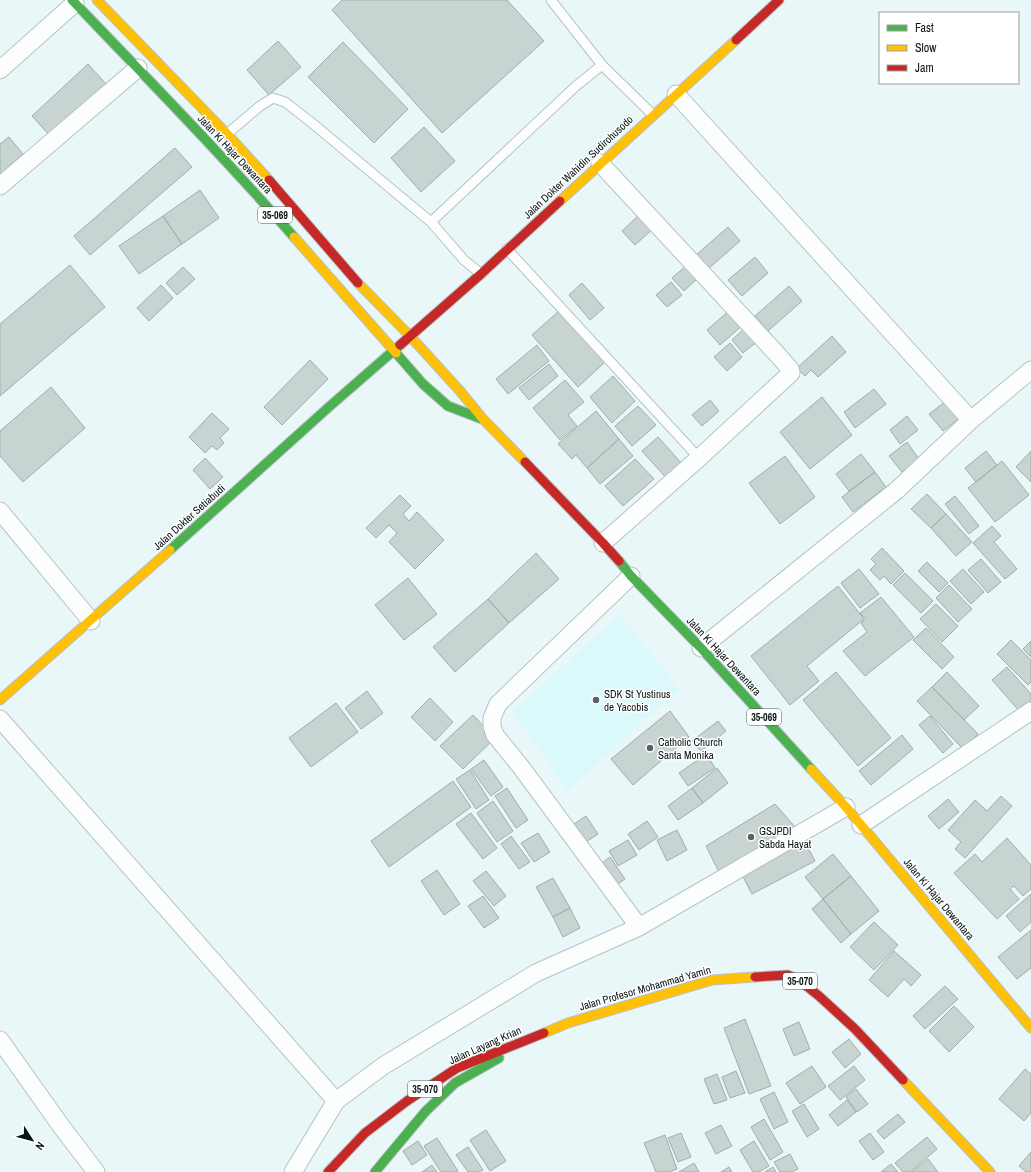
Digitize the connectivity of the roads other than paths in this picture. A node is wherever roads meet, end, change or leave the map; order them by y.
1 (97, 0) edge
2 (779, 0) edge
3 (73, 2) edge
4 (557, 2) edge
5 (602, 65) junction
6 (138, 68) junction
7 (0, 70) edge
8 (676, 94) junction
9 (653, 115) junction
10 (227, 134) junction
11 (600, 163) junction
12 (0, 186) edge
13 (431, 222) junction
14 (507, 249) junction
15 (480, 274) junction
16 (410, 336) junction
17 (394, 351) junction
18 (1031, 370) edge
19 (483, 419) junction
20 (971, 420) junction
21 (699, 458) junction
22 (0, 511) edge
23 (603, 543) junction
24 (631, 576) junction
25 (91, 621) junction
26 (701, 648) junction
27 (0, 700) edge
28 (1031, 712) edge
29 (0, 720) edge
30 (846, 807) junction
31 (861, 825) junction
32 (639, 927) junction
33 (1031, 1028) edge
34 (541, 1034) junction
35 (0, 1040) edge
36 (336, 1101) junction
37 (96, 1172) edge
38 (293, 1172) edge
39 (328, 1172) edge
40 (375, 1172) edge
41 (990, 1172) edge

1 - 10 main road, Jalan Ki Hajar Dewantara / 35-069
2 - 8 main road, Jalan Dokter Wahidin Sudirohusodo
3 - 6 main road, Jalan Ki Hajar Dewantara / 35-069
3 - 7 street
4 - 5 lane
5 - 9 lane
5 - 13 lane
6 - 12 street
6 - 17 main road, Jalan Ki Hajar Dewantara / 35-069
8 - 9 main road, Jalan Dokter Wahidin Sudirohusodo
8 - 20 street
9 - 11 main road, Jalan Dokter Wahidin Sudirohusodo
10 - 13 lane
10 - 16 main road, Jalan Ki Hajar Dewantara / 35-069
11 - 14 main road, Jalan Dokter Wahidin Sudirohusodo
11 - 21 street
13 - 15 lane
14 - 15 main road, Jalan Dokter Wahidin Sudirohusodo
14 - 21 lane
15 - 16 main road, Jalan Dokter Wahidin Sudirohusodo
16 - 17 main road, Jalan Dokter Wahidin Sudirohusodo
16 - 19 main road, Jalan Ki Hajar Dewantara / 35-069
17 - 19 main road, Jalan Ki Hajar Dewantara / 35-069
17 - 25 main road, Jalan Dokter Setiabudi
18 - 20 street
19 - 23 main road, Jalan Ki Hajar Dewantara / 35-069
20 - 26 street
21 - 23 street
22 - 25 street
23 - 24 main road, Jalan Ki Hajar Dewantara / 35-069
24 - 26 main road, Jalan Ki Hajar Dewantara / 35-069
24 - 32 street
25 - 27 main road, Jalan Dokter Setiabudi
26 - 30 main road, Jalan Ki Hajar Dewantara / 35-069
28 - 31 street
29 - 36 street
30 - 31 main road, Jalan Ki Hajar Dewantara / 35-069
30 - 32 street
31 - 33 main road, Jalan Ki Hajar Dewantara / 35-069
32 - 36 street
34 - 39 main road, Jalan Layang Krian / 35-070
34 - 40 main road, Jalan Profesor Mohammad Yamin
34 - 41 main road, Jalan Profesor Mohammad Yamin / 35-070
35 - 37 street
36 - 38 street

